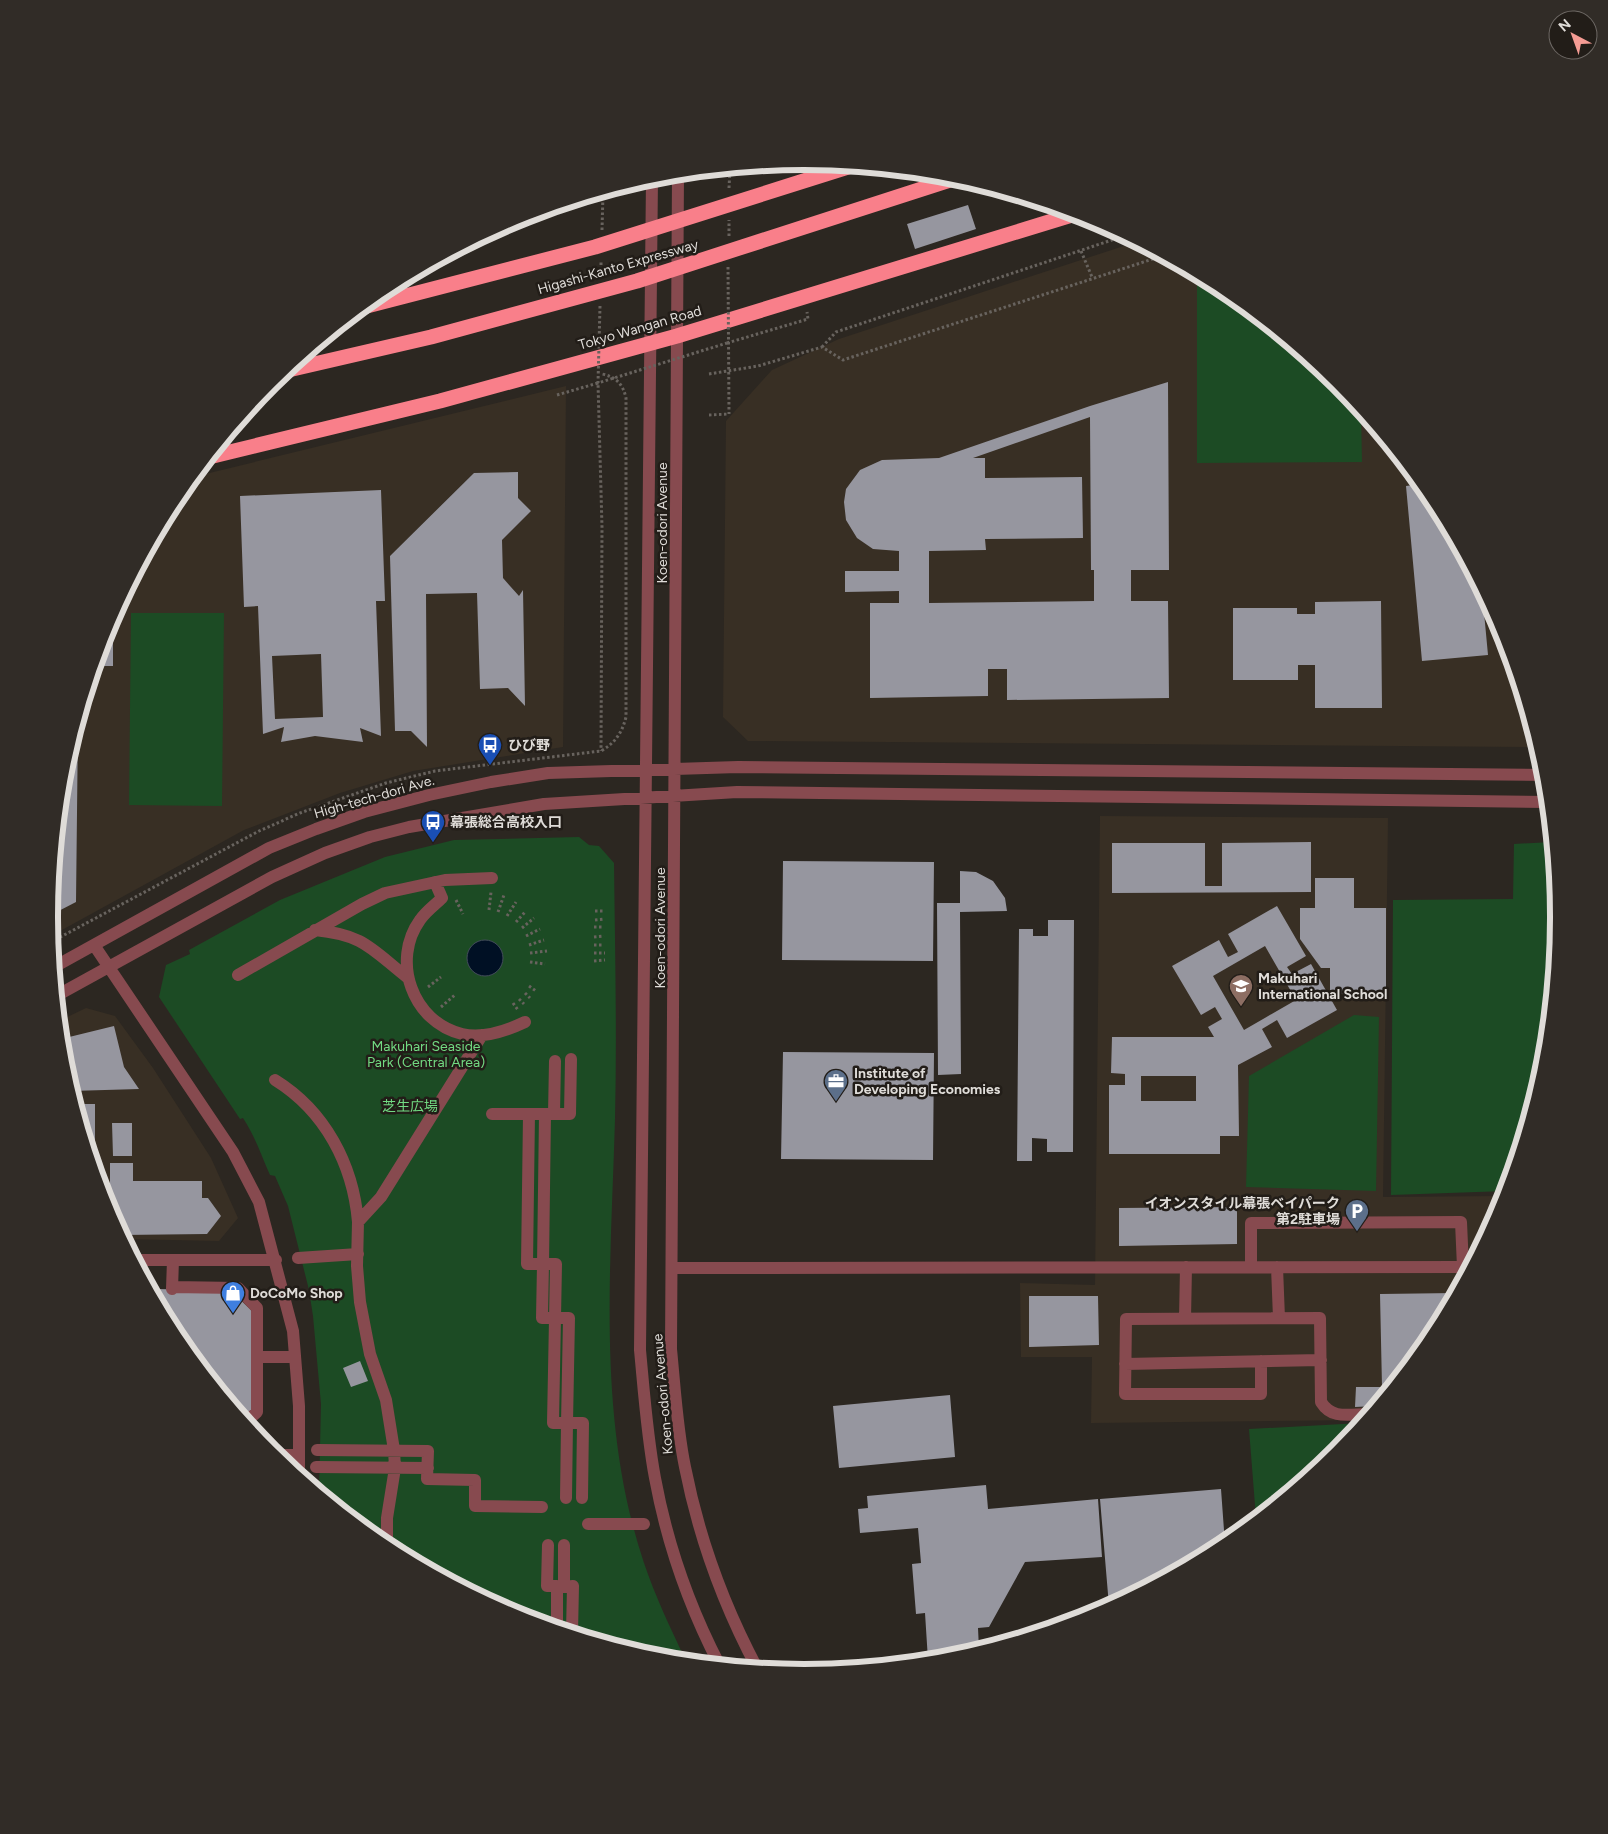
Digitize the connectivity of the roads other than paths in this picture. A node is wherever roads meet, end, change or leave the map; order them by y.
1 (834, 171) edge
2 (678, 182) edge
3 (940, 183) edge
4 (652, 186) edge
5 (1064, 217) edge
6 (380, 303) edge
7 (678, 336) junction
8 (649, 343) junction
9 (300, 367) edge
10 (219, 455) edge
11 (645, 770) junction
12 (676, 770) junction
13 (1537, 775) edge
14 (676, 795) junction
15 (645, 797) junction
16 (1541, 802) edge
17 (492, 878) dead end
18 (436, 882) junction
19 (315, 930) junction
20 (94, 945) junction
21 (59, 965) edge
22 (110, 968) junction
23 (238, 975) dead end
24 (408, 978) junction
25 (62, 993) edge
26 (525, 1022) dead end
27 (482, 1035) junction
28 (571, 1059) dead end
29 (555, 1061) dead end
30 (274, 1080) dead end
31 (492, 1114) dead end
32 (529, 1114) junction
33 (550, 1114) junction
34 (528, 1185) junction
35 (544, 1185) junction
36 (528, 1218) junction
37 (543, 1218) junction
38 (358, 1222) junction
39 (358, 1254) junction
40 (298, 1258) dead end
41 (141, 1260) edge
42 (173, 1260) junction
43 (276, 1260) junction
44 (1465, 1262) edge
45 (542, 1264) junction
46 (1186, 1267) junction
47 (1251, 1267) junction
48 (1276, 1267) junction
49 (1463, 1267) edge
50 (673, 1268) junction
51 (555, 1318) junction
52 (1279, 1318) junction
53 (1185, 1319) junction
54 (295, 1356) junction
55 (257, 1357) junction
56 (1321, 1360) junction
57 (1261, 1361) junction
58 (1125, 1364) junction
59 (554, 1368) junction
60 (568, 1368) junction
61 (1360, 1414) edge
62 (251, 1418) edge
63 (567, 1423) junction
64 (317, 1450) dead end
65 (394, 1450) junction
66 (287, 1455) edge
67 (298, 1455) junction
68 (299, 1466) edge
69 (316, 1466) dead end
70 (395, 1468) junction
71 (428, 1468) junction
72 (566, 1471) junction
73 (582, 1472) junction
74 (566, 1498) dead end
75 (582, 1498) dead end
76 (542, 1507) dead end
77 (588, 1524) dead end
78 (644, 1524) dead end
79 (387, 1537) edge
80 (548, 1545) dead end
81 (564, 1545) dead end
82 (560, 1586) junction
83 (557, 1622) edge
84 (572, 1626) edge
85 (716, 1658) edge
86 (754, 1662) edge

1 - 6 highway, Higashi-Kanto Expressway, bridge
2 - 7 street, Koen-odori Avenue
3 - 9 highway, Higashi-Kanto Expressway, bridge
4 - 8 street, Koen-odori Avenue
5 - 7 highway, Tokyo Wangan Road
7 - 8 highway, Tokyo Wangan Road
7 - 12 street, Koen-odori Avenue
8 - 10 highway, Tokyo Wangan Road
8 - 11 street, Koen-odori Avenue
11 - 12 street, High-tech-dori Ave.
11 - 15 street, Koen-odori Avenue
11 - 20 street, High-tech-dori Ave.
12 - 13 street, High-tech-dori Ave.
12 - 14 street, Koen-odori Avenue
14 - 15 street
14 - 16 street
14 - 50 street, Koen-odori Avenue
15 - 22 street
15 - 85 street, Koen-odori Avenue
17 - 18 street
18 - 19 street
18 - 24 street
19 - 23 street
19 - 24 street
20 - 21 street, High-tech-dori Ave.
20 - 22 street
22 - 25 street
22 - 43 street
24 - 27 street
26 - 27 street
27 - 38 street
28 - 33 street
29 - 33 street
30 - 38 street
31 - 32 street
32 - 33 street
32 - 34 street
33 - 35 street
34 - 35 street
34 - 36 street
35 - 37 street
36 - 37 street
36 - 45 street
37 - 45 street
38 - 39 street
39 - 40 street
39 - 65 street
41 - 42 street
42 - 43 street
42 - 55 street
43 - 54 street
44 - 47 street
45 - 51 street
46 - 47 street
46 - 50 street
46 - 53 street
47 - 48 street
48 - 49 street
48 - 52 street
50 - 86 street, Koen-odori Avenue
51 - 59 street
51 - 60 street
52 - 53 street
52 - 56 street
53 - 58 street
54 - 55 street
54 - 67 street
55 - 62 street
56 - 57 street
56 - 61 street
57 - 58 street
57 - 58 street
59 - 60 street
59 - 63 street
60 - 63 street
63 - 72 street
63 - 73 street
64 - 65 street
65 - 70 street
65 - 71 street
66 - 67 street
67 - 68 street
69 - 70 street
70 - 71 street
70 - 79 street
71 - 76 street
72 - 73 street
72 - 74 street
73 - 75 street
77 - 78 street
80 - 82 street
81 - 82 street
82 - 83 street
82 - 84 street

